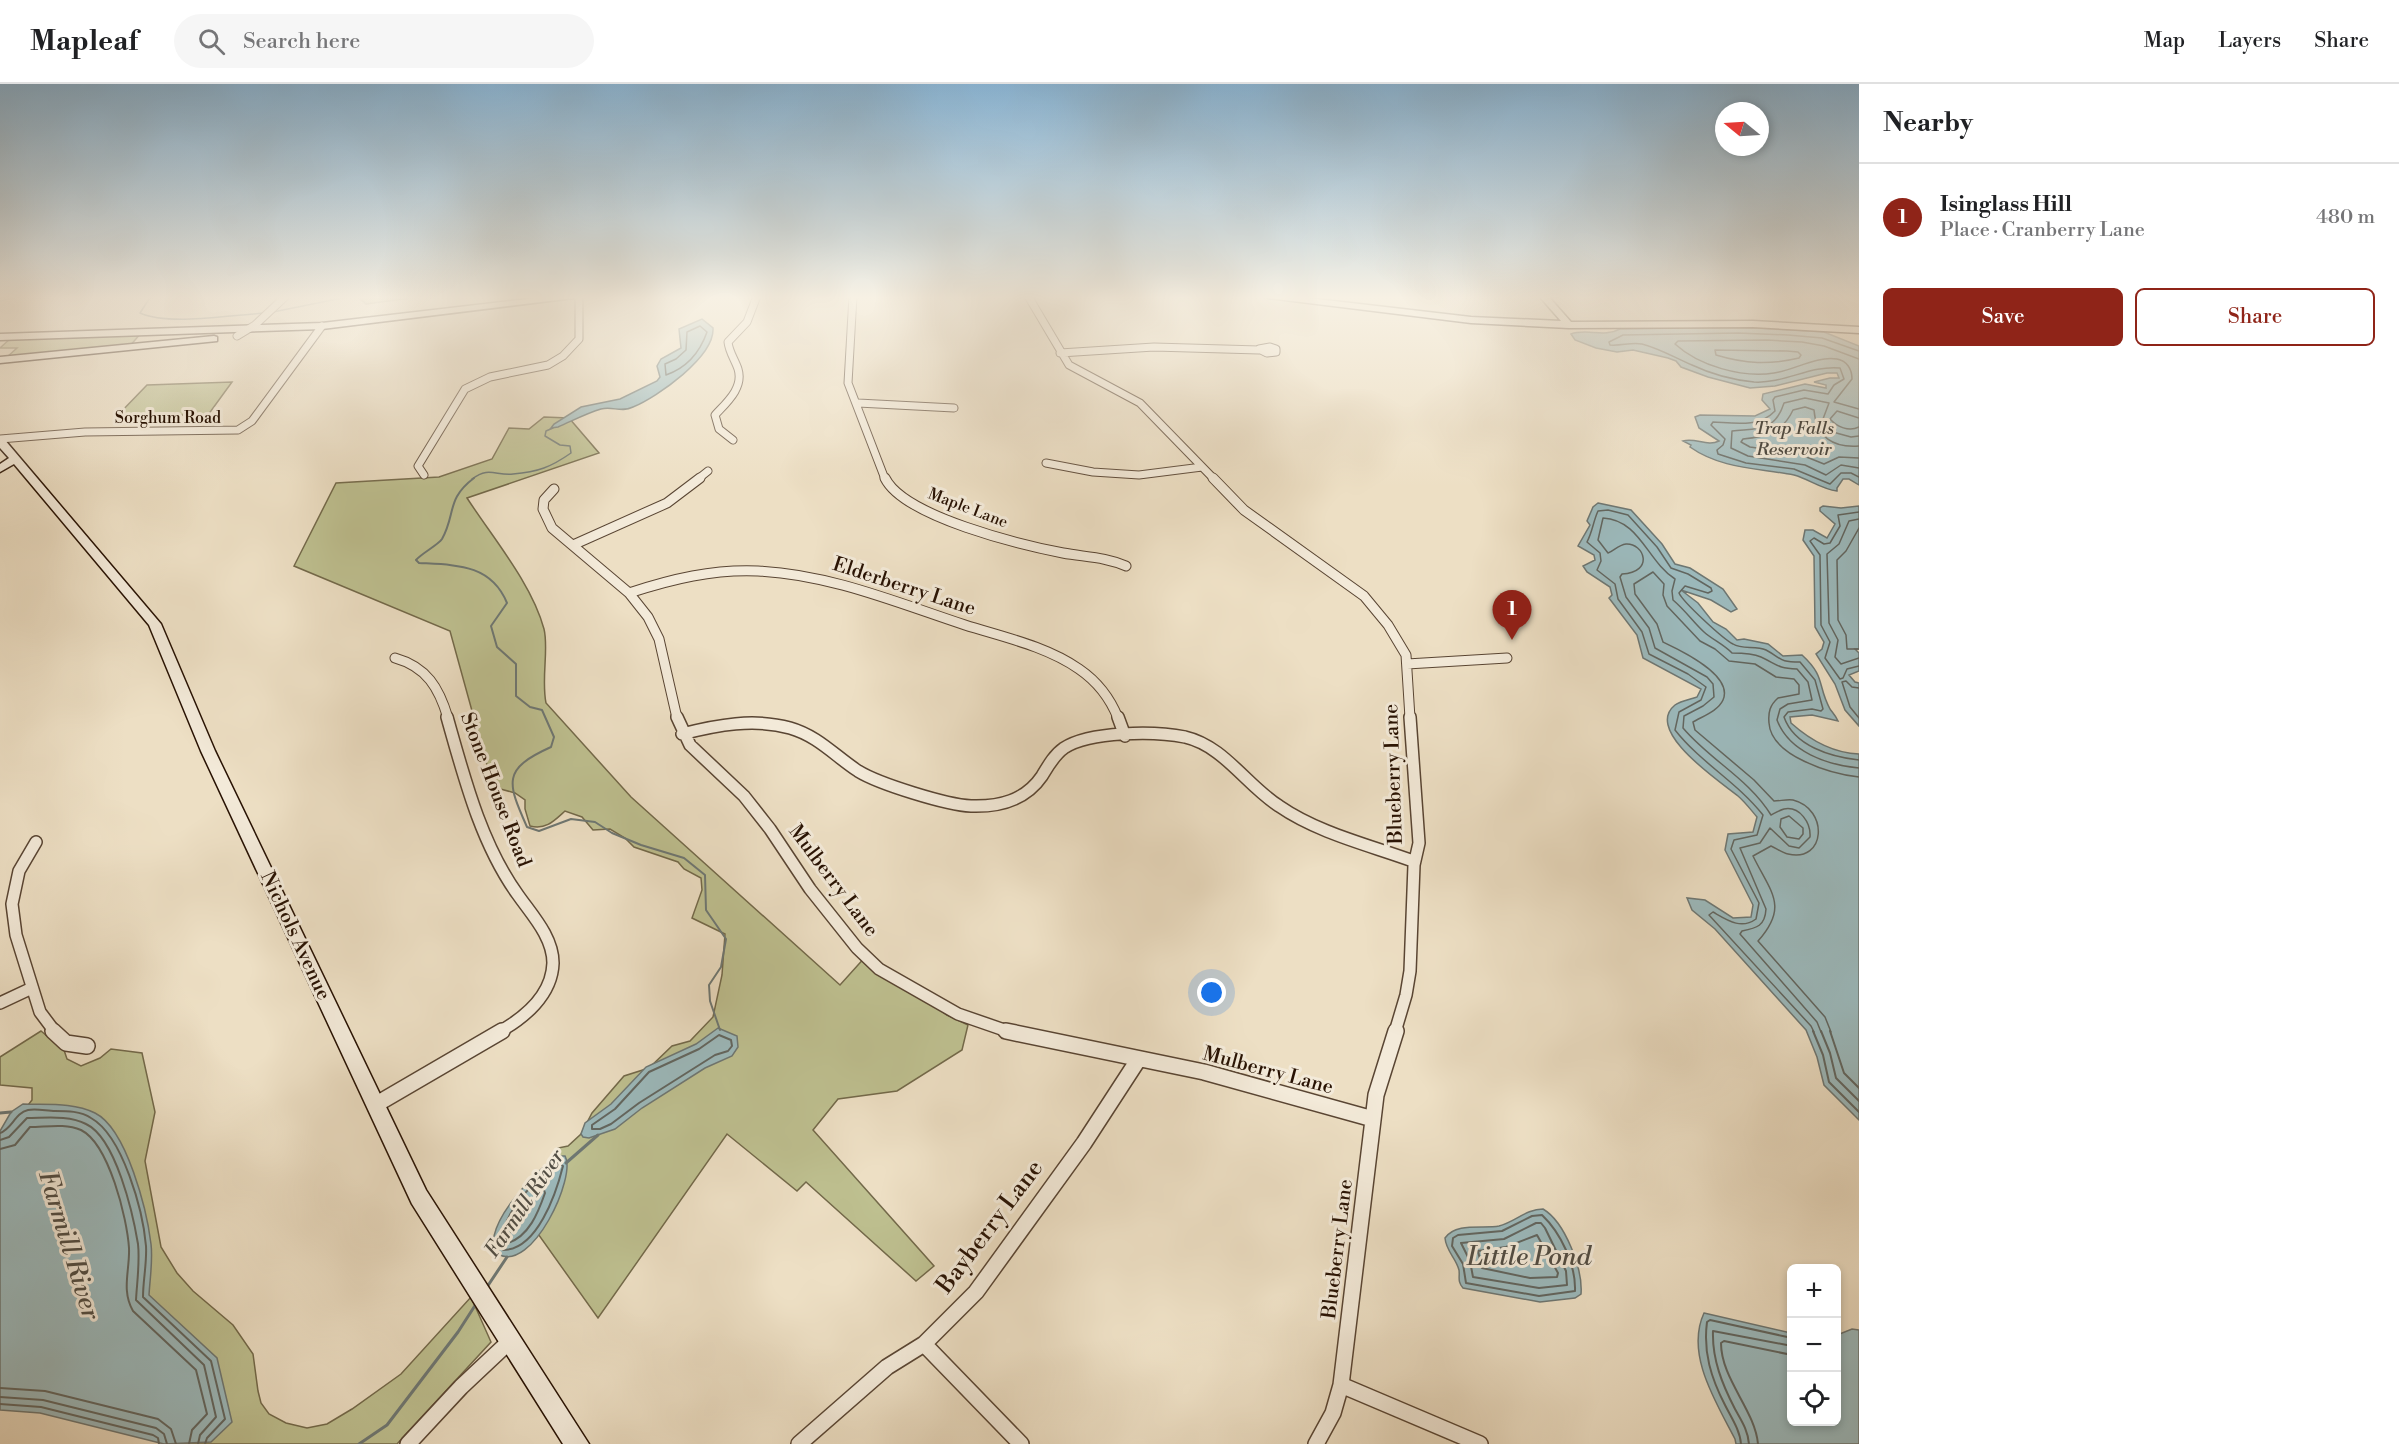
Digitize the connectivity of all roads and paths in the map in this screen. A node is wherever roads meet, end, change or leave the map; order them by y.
1 (27, 359) edge
2 (298, 359) edge
3 (557, 359) edge
4 (732, 359) edge
5 (849, 359) edge
6 (1065, 359) edge
7 (0, 370) edge
8 (858, 404) junction
9 (954, 408) dead end
10 (0, 440) edge
11 (733, 440) dead end
12 (15, 459) junction
13 (1046, 464) dead end
14 (1202, 467) junction
15 (0, 470) edge
16 (708, 471) dead end
17 (424, 475) dead end
18 (554, 489) dead end
19 (573, 545) junction
20 (1126, 566) dead end
21 (629, 593) junction
22 (395, 658) dead end
23 (1507, 658) dead end
24 (1407, 664) junction
25 (682, 734) junction
26 (1125, 736) junction
27 (36, 842) dead end
28 (1413, 861) junction
29 (32, 988) junction
30 (0, 1003) edge
31 (87, 1046) dead end
32 (1138, 1060) junction
33 (375, 1105) junction
34 (1373, 1119) junction
35 (510, 1341) junction
36 (924, 1344) junction
37 (1341, 1385) junction
38 (408, 1444) edge
39 (577, 1444) edge
40 (799, 1444) edge
41 (1021, 1444) edge
42 (1316, 1444) edge
43 (1480, 1444) edge

1 - 7 main road
2 - 10 street, Sorghum Road
3 - 17 street
4 - 11 street
5 - 8 street, Maple Lane
6 - 14 street, Blueberry Lane
8 - 9 street
8 - 20 street, Maple Lane
10 - 12 main road, Nichols Avenue
12 - 15 main road
12 - 33 main road, Nichols Avenue
13 - 14 street
14 - 24 street, Blueberry Lane
16 - 19 street
18 - 19 street, Mulberry Lane
19 - 21 street, Mulberry Lane
21 - 25 street, Mulberry Lane
21 - 26 street, Elderberry Lane
22 - 33 street, Stone House Road
23 - 24 street
24 - 28 street, Blueberry Lane
25 - 26 street
25 - 32 street, Mulberry Lane
26 - 28 street
27 - 29 street
28 - 34 street, Blueberry Lane
29 - 30 street
29 - 31 street
32 - 34 street, Mulberry Lane
32 - 36 street, Bayberry Lane
33 - 35 main road, Nichols Avenue
34 - 37 street, Blueberry Lane
35 - 38 street
35 - 39 main road, Nichols Avenue
36 - 40 street, Bayberry Lane
36 - 41 street
37 - 42 street, Blueberry Lane
37 - 43 street

